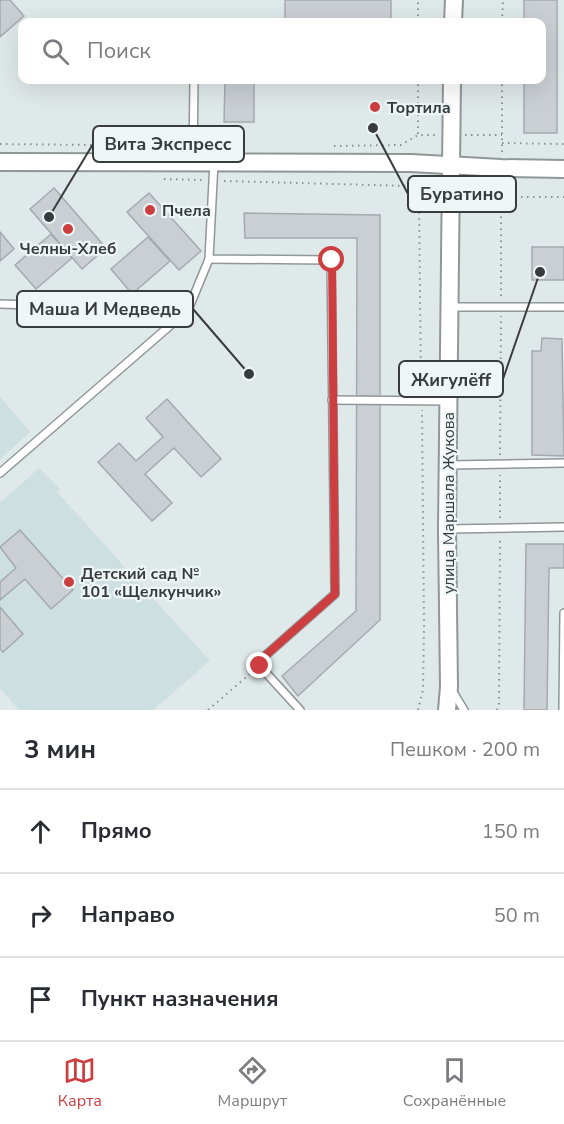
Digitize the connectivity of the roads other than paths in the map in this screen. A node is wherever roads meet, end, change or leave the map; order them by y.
1 (454, 0) edge
2 (453, 18) edge
3 (194, 84) edge
4 (452, 84) edge
5 (0, 162) edge
6 (193, 162) junction
7 (214, 162) junction
8 (452, 165) junction
9 (564, 168) edge
10 (209, 259) junction
11 (0, 304) edge
12 (564, 306) edge
13 (450, 307) junction
14 (188, 310) junction
15 (332, 400) junction
16 (449, 400) junction
17 (564, 463) edge
18 (448, 465) junction
19 (0, 473) edge
20 (564, 527) edge
21 (447, 529) junction
22 (564, 613) edge
23 (563, 663) edge
24 (449, 687) junction
25 (300, 710) edge
26 (447, 710) edge
27 (464, 710) edge
28 (562, 710) edge

1 - 2 street
3 - 6 lane
4 - 8 street, улица Маршала Жукова
5 - 6 street
6 - 7 street
7 - 8 street
7 - 10 lane
8 - 9 street
8 - 13 street, улица Маршала Жукова
10 - 14 lane
10 - 15 lane
11 - 14 lane
12 - 13 lane
13 - 16 street, улица Маршала Жукова
14 - 19 lane
15 - 16 lane
15 - 25 lane
16 - 18 street, улица Маршала Жукова
17 - 18 lane
18 - 21 street, улица Маршала Жукова
20 - 21 lane
21 - 24 street, улица Маршала Жукова
22 - 23 lane
23 - 28 lane
24 - 26 street, улица Маршала Жукова
24 - 27 lane

